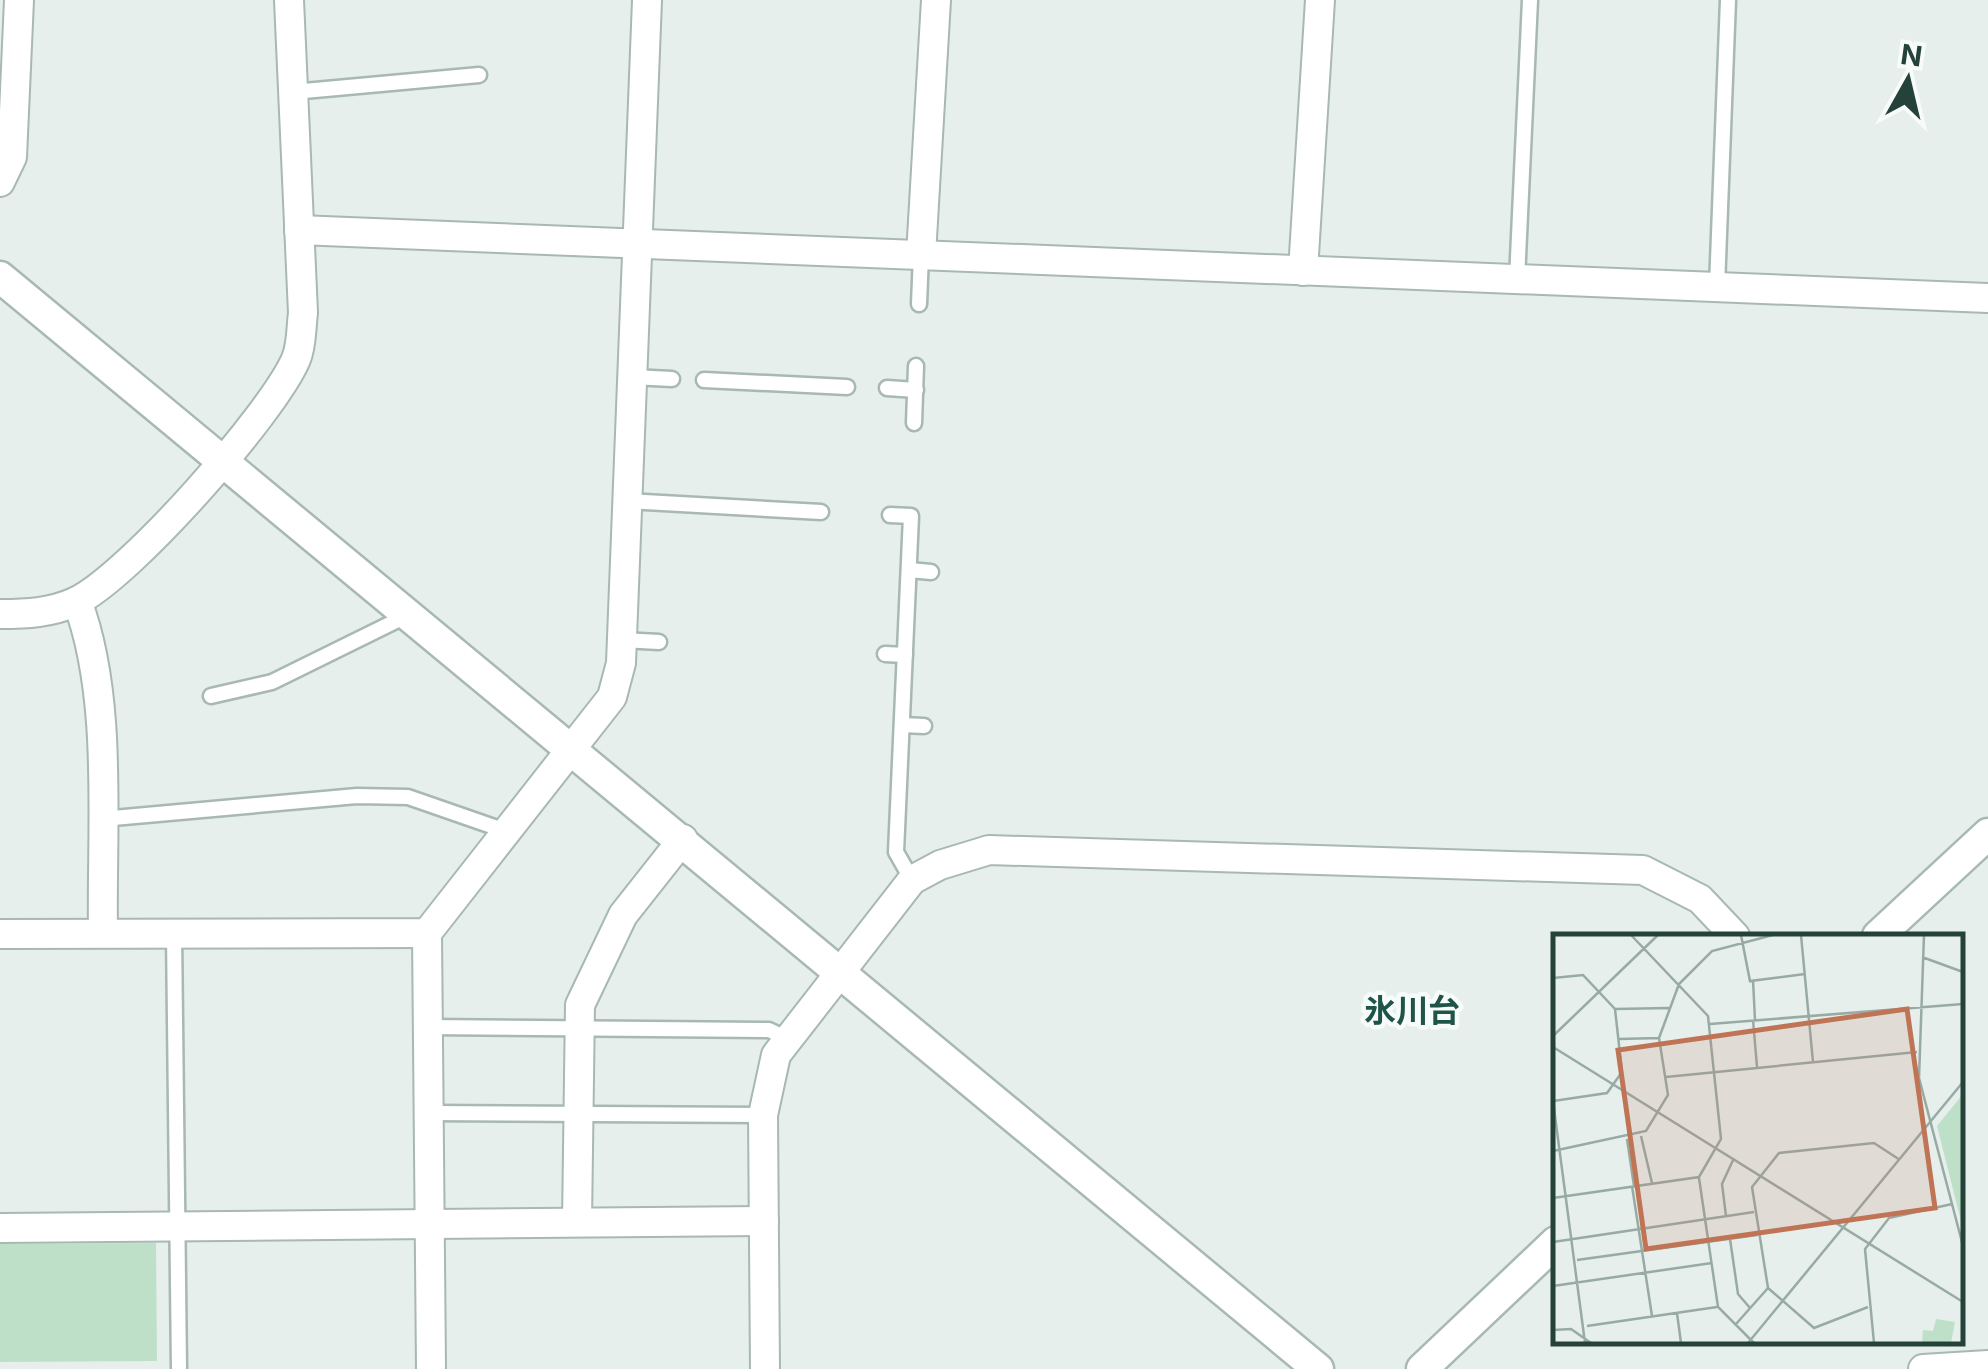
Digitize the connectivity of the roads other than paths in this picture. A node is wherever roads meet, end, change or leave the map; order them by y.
1 (19, 0) edge
2 (289, 0) edge
3 (647, 0) edge
4 (936, 0) edge
5 (1320, 0) edge
6 (1530, 0) edge
7 (1728, 0) edge
8 (479, 75) dead end
9 (293, 92) junction
10 (0, 182) edge
11 (300, 230) junction
12 (638, 243) junction
13 (921, 255) junction
14 (1303, 270) junction
15 (0, 276) edge
16 (1516, 279) junction
17 (1717, 287) junction
18 (1988, 298) edge
19 (919, 304) dead end
20 (916, 366) dead end
21 (632, 377) junction
22 (672, 379) dead end
23 (704, 380) dead end
24 (847, 386) dead end
25 (887, 388) dead end
26 (916, 390) junction
27 (919, 421) dead end
28 (222, 459) junction
29 (627, 501) junction
30 (822, 512) dead end
31 (890, 515) dead end
32 (908, 570) junction
33 (931, 572) dead end
34 (77, 601) junction
35 (0, 614) edge
36 (408, 615) junction
37 (622, 640) junction
38 (659, 642) dead end
39 (886, 654) dead end
40 (905, 655) junction
41 (211, 696) dead end
42 (902, 725) junction
43 (924, 726) dead end
44 (570, 750) junction
45 (101, 819) junction
46 (506, 831) junction
47 (1988, 834) edge
48 (683, 838) junction
49 (912, 880) junction
50 (427, 932) junction
51 (103, 933) junction
52 (174, 933) junction
53 (0, 934) edge
54 (1733, 934) edge
55 (1880, 934) edge
56 (840, 971) junction
57 (428, 1026) junction
58 (580, 1026) junction
59 (786, 1038) junction
60 (429, 1113) junction
61 (578, 1113) junction
62 (763, 1115) junction
63 (764, 1220) junction
64 (577, 1222) junction
65 (430, 1224) junction
66 (178, 1226) junction
67 (0, 1228) edge
68 (1553, 1245) edge
69 (1988, 1365) edge
70 (180, 1369) edge
71 (431, 1369) edge
72 (765, 1369) edge
73 (1318, 1369) edge
74 (1422, 1369) edge
75 (1923, 1369) edge

1 - 10 street
2 - 9 street
3 - 12 street
4 - 13 street
5 - 14 street
6 - 16 lane
7 - 17 lane
8 - 9 lane
9 - 11 street
11 - 12 street
11 - 28 street
12 - 13 street
12 - 21 street
13 - 14 street
13 - 19 lane
14 - 16 street
15 - 28 street
16 - 17 street
17 - 18 street
20 - 26 lane
21 - 22 lane
21 - 29 street
23 - 24 lane
25 - 26 lane
26 - 27 lane
28 - 34 street
28 - 36 street
29 - 30 lane
29 - 37 street
31 - 32 lane
32 - 33 lane
32 - 40 lane
34 - 35 street
34 - 45 street
36 - 41 lane
36 - 44 street
37 - 38 lane
37 - 44 street
39 - 40 lane
40 - 42 lane
42 - 43 lane
42 - 49 lane
44 - 46 street
44 - 48 street
45 - 46 lane
45 - 51 street
46 - 50 street
47 - 55 street
48 - 56 street
48 - 58 street
49 - 54 street
49 - 56 street
50 - 52 street
50 - 57 street
51 - 52 street
51 - 53 street
52 - 66 lane
56 - 59 street
56 - 73 street
57 - 58 lane
57 - 60 street
58 - 59 lane
58 - 61 street
59 - 62 street
60 - 61 lane
60 - 65 street
61 - 62 lane
61 - 64 street
62 - 63 street
63 - 64 street
63 - 72 street
64 - 65 street
65 - 66 street
65 - 71 street
66 - 67 street
66 - 70 lane
68 - 74 street
69 - 75 street

